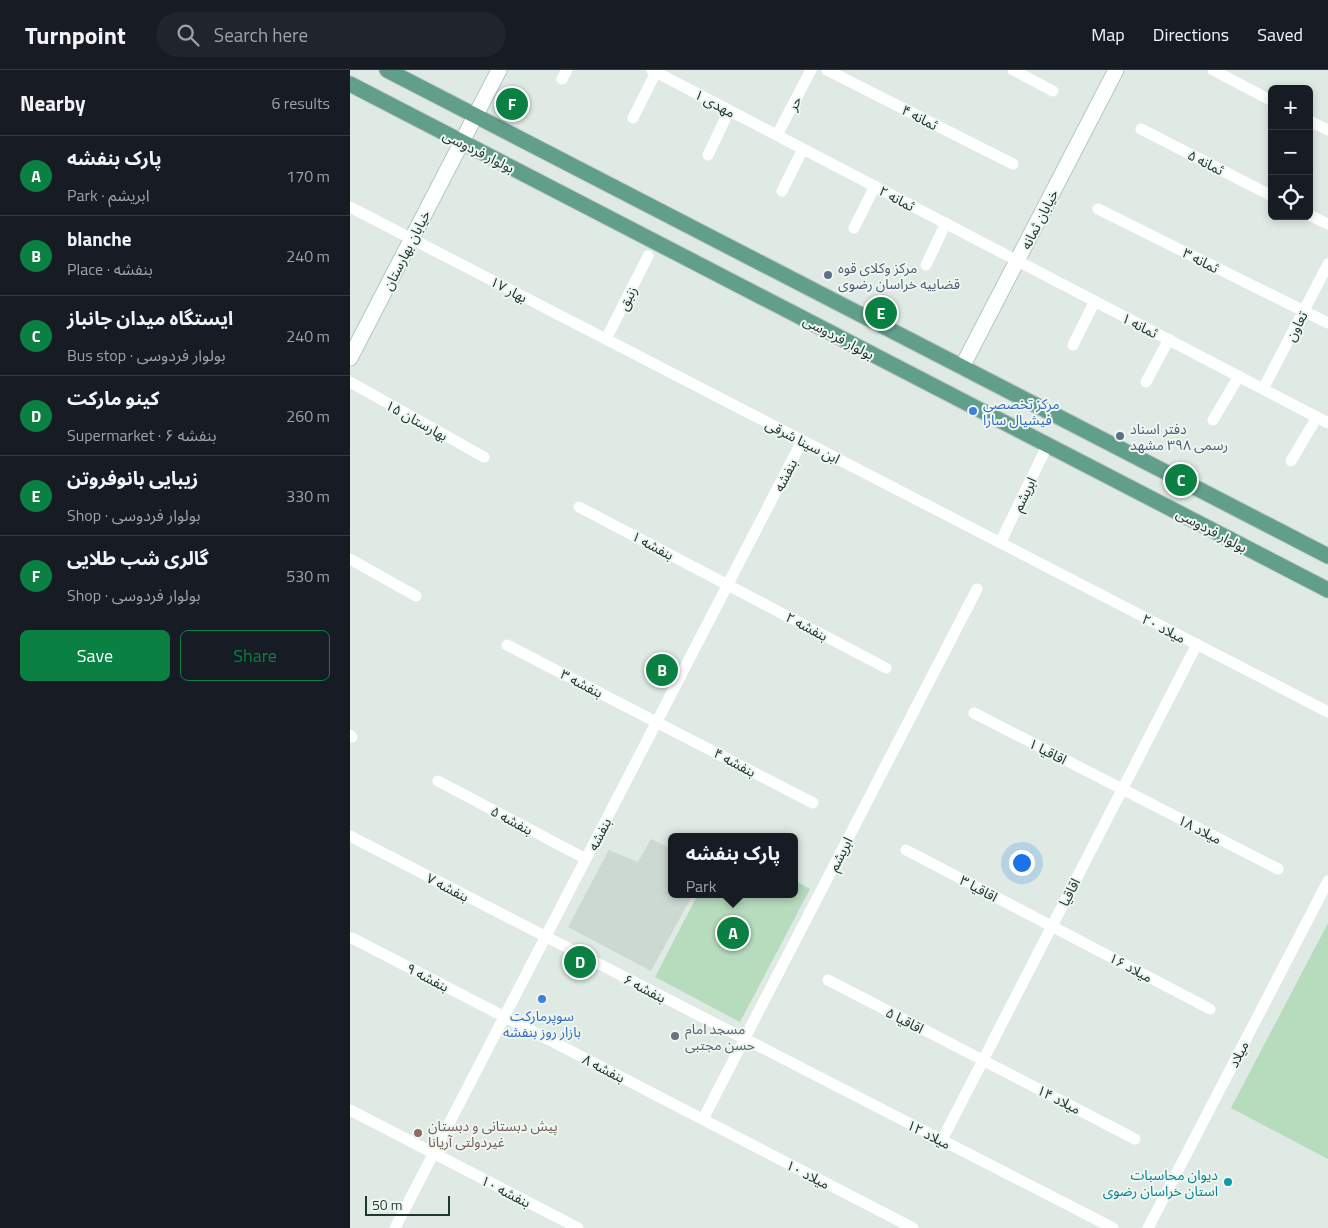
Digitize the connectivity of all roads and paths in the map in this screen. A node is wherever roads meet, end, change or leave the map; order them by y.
1 (387, 70) edge
2 (498, 70) edge
3 (811, 70) edge
4 (827, 70) edge
5 (1013, 70) edge
6 (1116, 70) edge
7 (1213, 70) edge
8 (654, 71) edge
9 (350, 84) edge
10 (1053, 91) dead end
11 (1268, 99) edge
12 (730, 110) junction
13 (475, 116) junction
14 (634, 118) dead end
15 (1313, 122) edge
16 (1141, 129) dead end
17 (1328, 130) edge
18 (777, 135) junction
19 (462, 142) junction
20 (803, 149) junction
21 (708, 155) dead end
22 (1013, 164) dead end
23 (875, 186) junction
24 (782, 191) dead end
25 (1268, 194) edge
26 (350, 207) edge
27 (1098, 209) dead end
28 (1313, 217) edge
29 (946, 224) junction
30 (1328, 224) edge
31 (854, 228) dead end
32 (412, 238) junction
33 (648, 256) dead end
34 (1017, 260) junction
35 (1328, 264) edge
36 (926, 265) dead end
37 (1095, 301) junction
38 (1304, 311) junction
39 (1328, 323) edge
40 (1168, 339) junction
41 (606, 340) junction
42 (1073, 345) dead end
43 (350, 358) edge
44 (962, 367) junction
45 (1239, 376) junction
46 (350, 382) edge
47 (1146, 382) dead end
48 (1264, 389) junction
49 (1317, 417) junction
50 (1214, 420) dead end
51 (1328, 422) edge
52 (802, 441) junction
53 (1048, 444) junction
54 (484, 457) dead end
55 (1291, 461) dead end
56 (579, 507) dead end
57 (1000, 543) junction
58 (1328, 556) edge
59 (350, 559) edge
60 (728, 584) junction
61 (977, 589) dead end
62 (1328, 590) edge
63 (416, 596) dead end
64 (1197, 644) junction
65 (507, 645) dead end
66 (886, 668) dead end
67 (1328, 712) edge
68 (974, 713) dead end
69 (657, 721) junction
70 (438, 781) dead end
71 (1122, 789) junction
72 (812, 804) dead end
73 (350, 836) edge
74 (906, 850) dead end
75 (586, 859) junction
76 (1278, 869) dead end
77 (1328, 881) edge
78 (1052, 926) junction
79 (546, 937) junction
80 (352, 938) dead end
81 (828, 980) dead end
82 (1210, 1009) dead end
83 (504, 1016) junction
84 (744, 1039) junction
85 (982, 1060) junction
86 (350, 1110) edge
87 (703, 1119) junction
88 (1135, 1139) dead end
89 (942, 1140) junction
90 (434, 1153) junction
91 (395, 1228) edge
92 (578, 1228) edge
93 (913, 1228) edge
94 (1114, 1228) edge
95 (1148, 1228) edge

1 - 13 main road
2 - 13 street, خیابان بهارستان
3 - 18 street, حر
4 - 22 street, ثمانه ۴
5 - 10 street
6 - 34 street, خیابان ثمانه
7 - 11 street
8 - 12 street, مهدی ۱
8 - 14 street
9 - 19 main road, بولوار فردوسی
12 - 18 street, مهدی ۱
12 - 21 street
13 - 19 street, خیابان بهارستان
13 - 44 main road
15 - 17 street
16 - 25 street, ثمانه ۵
18 - 20 street, ثمانه ۲
19 - 32 street, خیابان بهارستان
19 - 53 main road, بولوار فردوسی
20 - 23 street, ثمانه ۲
20 - 24 street
23 - 29 street, ثمانه ۲
23 - 31 street
26 - 32 street, بهار ۱۷
27 - 38 street, ثمانه ۳
28 - 30 street
29 - 34 street, ثمانه ۲
29 - 36 street
32 - 41 street, بهار ۱۷
32 - 43 street, خیابان بهارستان
33 - 41 street, زنبق
34 - 37 street, ثمانه ۱
34 - 44 street, خیابان ثمانه
35 - 38 street, تعاون
37 - 40 street, ثمانه ۱
37 - 42 street
38 - 39 street, ثمانه ۳
38 - 48 street, تعاون
40 - 45 street, ثمانه ۱
40 - 47 street
41 - 52 street, ابن سینا شرقی
44 - 58 main road
45 - 48 street, ثمانه ۱
45 - 50 street
46 - 54 street, بهارستان ۱۵
48 - 49 street, ثمانه ۱
49 - 51 street, ثمانه ۱
49 - 55 street
52 - 57 street, ابن سینا شرقی
52 - 60 street, بنفشه
53 - 57 street, ابریشم
53 - 62 main road, بولوار فردوسی
56 - 60 street, بنفشه ۱
57 - 64 street, میلاد ۲۰
59 - 63 street
60 - 66 street, بنفشه ۲
60 - 69 street, بنفشه
61 - 84 street, ابریشم
64 - 67 street, میلاد ۲۰
64 - 71 street, اقاقیا
65 - 69 street, بنفشه ۳
68 - 71 street, اقاقیا ۱
69 - 72 street, بنفشه ۴
69 - 75 street, بنفشه
70 - 75 street, بنفشه ۵
71 - 76 street, میلاد ۱۸
71 - 78 street, اقاقیا
73 - 79 street, بنفشه ۷
74 - 78 street, اقاقیا ۳
75 - 79 street, بنفشه
77 - 95 street, میلاد
78 - 82 street, میلاد ۱۶
78 - 85 street, اقاقیا
79 - 83 street, بنفشه
79 - 84 street, بنفشه ۶
80 - 83 street, بنفشه ۹
81 - 85 street, اقاقیا ۵
83 - 87 street, بنفشه ۸
83 - 90 street, بنفشه
84 - 87 street, ابریشم
84 - 89 street, میلاد ۱۲
85 - 88 street, میلاد ۱۴
85 - 89 street, اقاقیا
86 - 90 street, بنفشه ۱۰
87 - 93 street, میلاد ۱۰
89 - 94 street, میلاد ۱۲
90 - 91 street, بنفشه
90 - 92 street, بنفشه ۱۰

